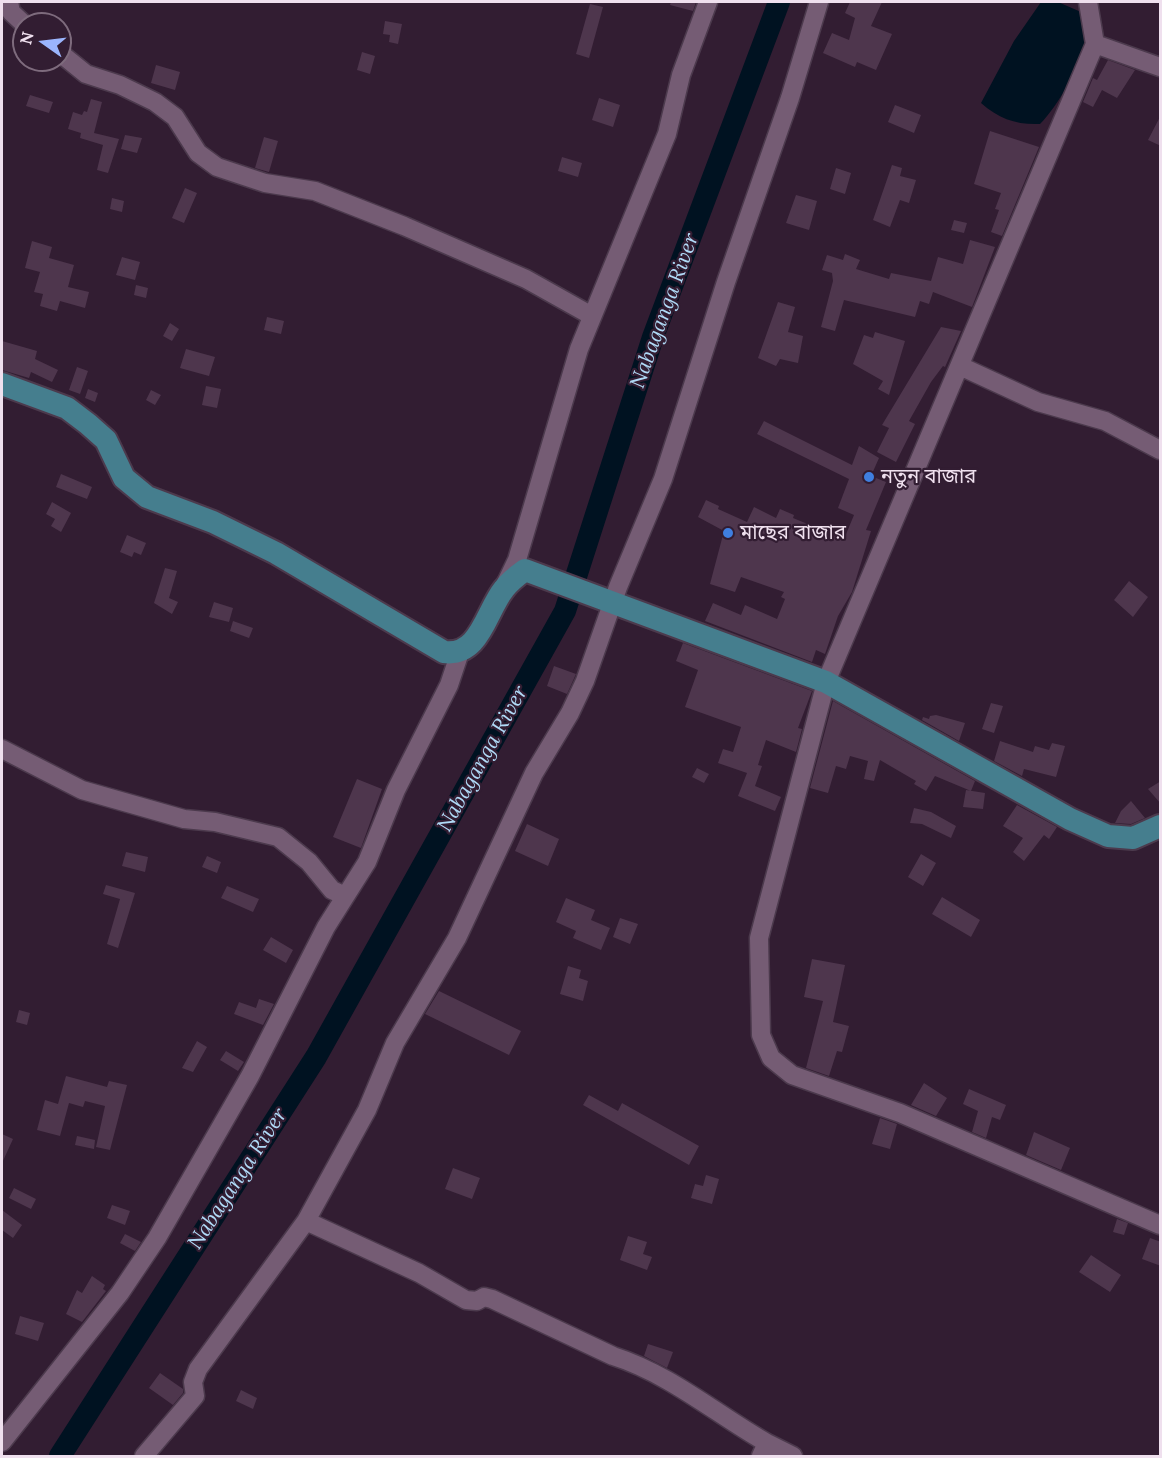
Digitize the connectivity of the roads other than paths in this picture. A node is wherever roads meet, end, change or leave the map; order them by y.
1 (708, 2) edge
2 (819, 2) edge
3 (1088, 2) edge
4 (1095, 44) junction
5 (72, 63) edge
6 (1161, 67) edge
7 (592, 316) junction
8 (960, 366) junction
9 (2, 384) edge
10 (1161, 450) edge
11 (503, 589) junction
12 (605, 598) junction
13 (460, 652) junction
14 (826, 682) junction
15 (2, 749) edge
16 (1161, 826) edge
17 (345, 896) junction
18 (306, 1221) junction
19 (1161, 1225) edge
20 (2, 1443) edge
21 (764, 1450) edge
22 (144, 1456) edge
23 (793, 1456) edge

1 - 7 street
2 - 12 street
3 - 4 street
4 - 6 street
4 - 8 street
5 - 7 street
7 - 11 street
8 - 10 street
8 - 14 street
9 - 13 main road
11 - 12 main road
11 - 13 main road
12 - 14 main road
12 - 18 street
13 - 17 street
14 - 16 main road
14 - 19 street
15 - 17 street
17 - 20 street
18 - 21 street
18 - 22 street
21 - 23 street

